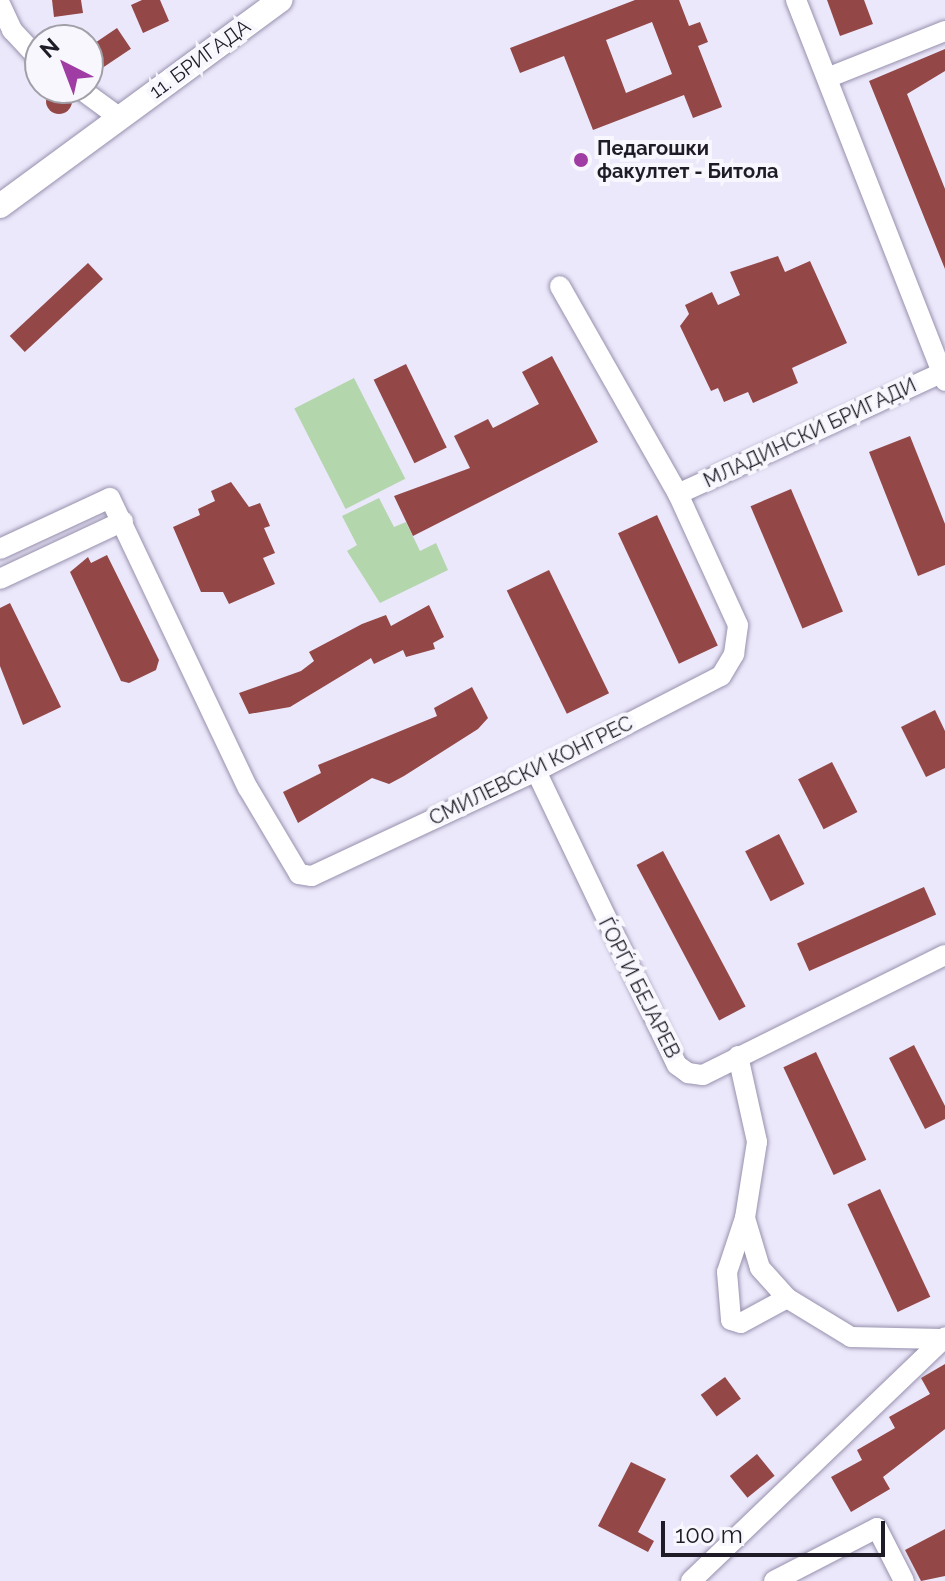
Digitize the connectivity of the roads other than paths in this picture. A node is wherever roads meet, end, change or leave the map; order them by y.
1 (280, 0) edge
2 (796, 0) edge
3 (0, 4) edge
4 (945, 31) edge
5 (24, 43) edge
6 (827, 78) junction
7 (101, 104) edge
8 (120, 118) junction
9 (0, 206) edge
10 (560, 286) dead end
11 (944, 375) edge
12 (678, 494) junction
13 (123, 521) junction
14 (0, 549) edge
15 (0, 579) edge
16 (536, 771) junction
17 (945, 955) edge
18 (738, 1056) junction
19 (745, 1218) junction
20 (787, 1298) junction
21 (944, 1338) edge
22 (691, 1581) edge
23 (774, 1581) edge
24 (904, 1581) edge

1 - 8 main road, 11. БРИГАДА
2 - 6 street
3 - 5 street
4 - 6 street
6 - 11 street
7 - 8 street
8 - 9 main road, 11. БРИГАДА
10 - 12 street, СМИЛЕВСКИ КОНГРЕС
11 - 12 street, МЛАДИНСКИ БРИГАДИ
12 - 16 street, СМИЛЕВСКИ КОНГРЕС
13 - 14 street
13 - 15 street
13 - 16 street, СМИЛЕВСКИ КОНГРЕС
16 - 18 street, ЃОРЃИ БЕЈАРЕВ
17 - 18 street, ЃОРЃИ БЕЈАРЕВ
18 - 19 street
19 - 20 street
19 - 20 street
20 - 21 street
21 - 22 street
23 - 24 street

